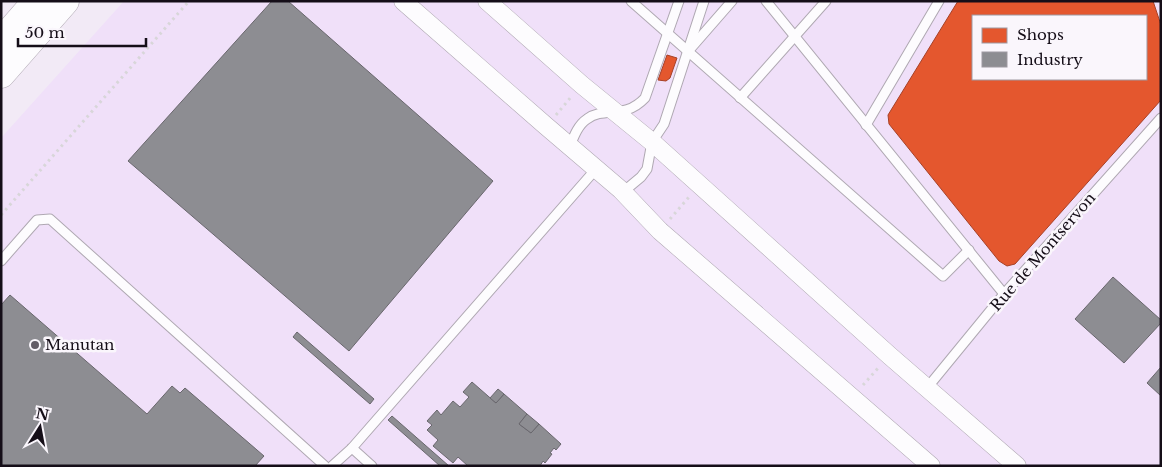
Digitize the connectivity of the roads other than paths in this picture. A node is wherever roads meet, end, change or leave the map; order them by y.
1 (37, 1) edge
2 (65, 1) edge
3 (403, 1) edge
4 (487, 1) edge
5 (631, 1) edge
6 (679, 1) edge
7 (704, 1) edge
8 (732, 1) edge
9 (766, 1) edge
10 (826, 1) edge
11 (939, 1) edge
12 (668, 33) junction
13 (794, 37) junction
14 (1, 42) edge
15 (688, 52) junction
16 (1, 74) edge
17 (740, 98) junction
18 (614, 113) junction
19 (1161, 118) edge
20 (866, 125) junction
21 (652, 142) junction
22 (570, 146) junction
23 (596, 169) junction
24 (621, 190) junction
25 (969, 250) junction
26 (1, 261) edge
27 (1004, 294) junction
28 (927, 388) junction
29 (352, 448) junction
30 (325, 466) edge
31 (332, 466) edge
32 (372, 466) edge
33 (931, 466) edge
34 (1017, 466) edge

1 - 14 main road
2 - 16 main road
3 - 22 street
4 - 18 street
5 - 12 lane
6 - 12 lane
7 - 15 lane
8 - 15 lane
9 - 13 lane
10 - 13 lane
11 - 20 lane
12 - 15 lane
12 - 18 lane
13 - 17 lane
13 - 20 lane
15 - 17 lane
15 - 21 lane
17 - 25 lane
18 - 21 street
18 - 22 lane
19 - 27 lane, Rue de Montservon
20 - 25 lane
21 - 24 lane
21 - 28 street
22 - 23 street
23 - 24 street
23 - 29 lane
24 - 33 street
25 - 27 lane
26 - 30 lane
27 - 28 lane, Rue de Montservon
28 - 34 street
29 - 31 lane
29 - 32 lane

